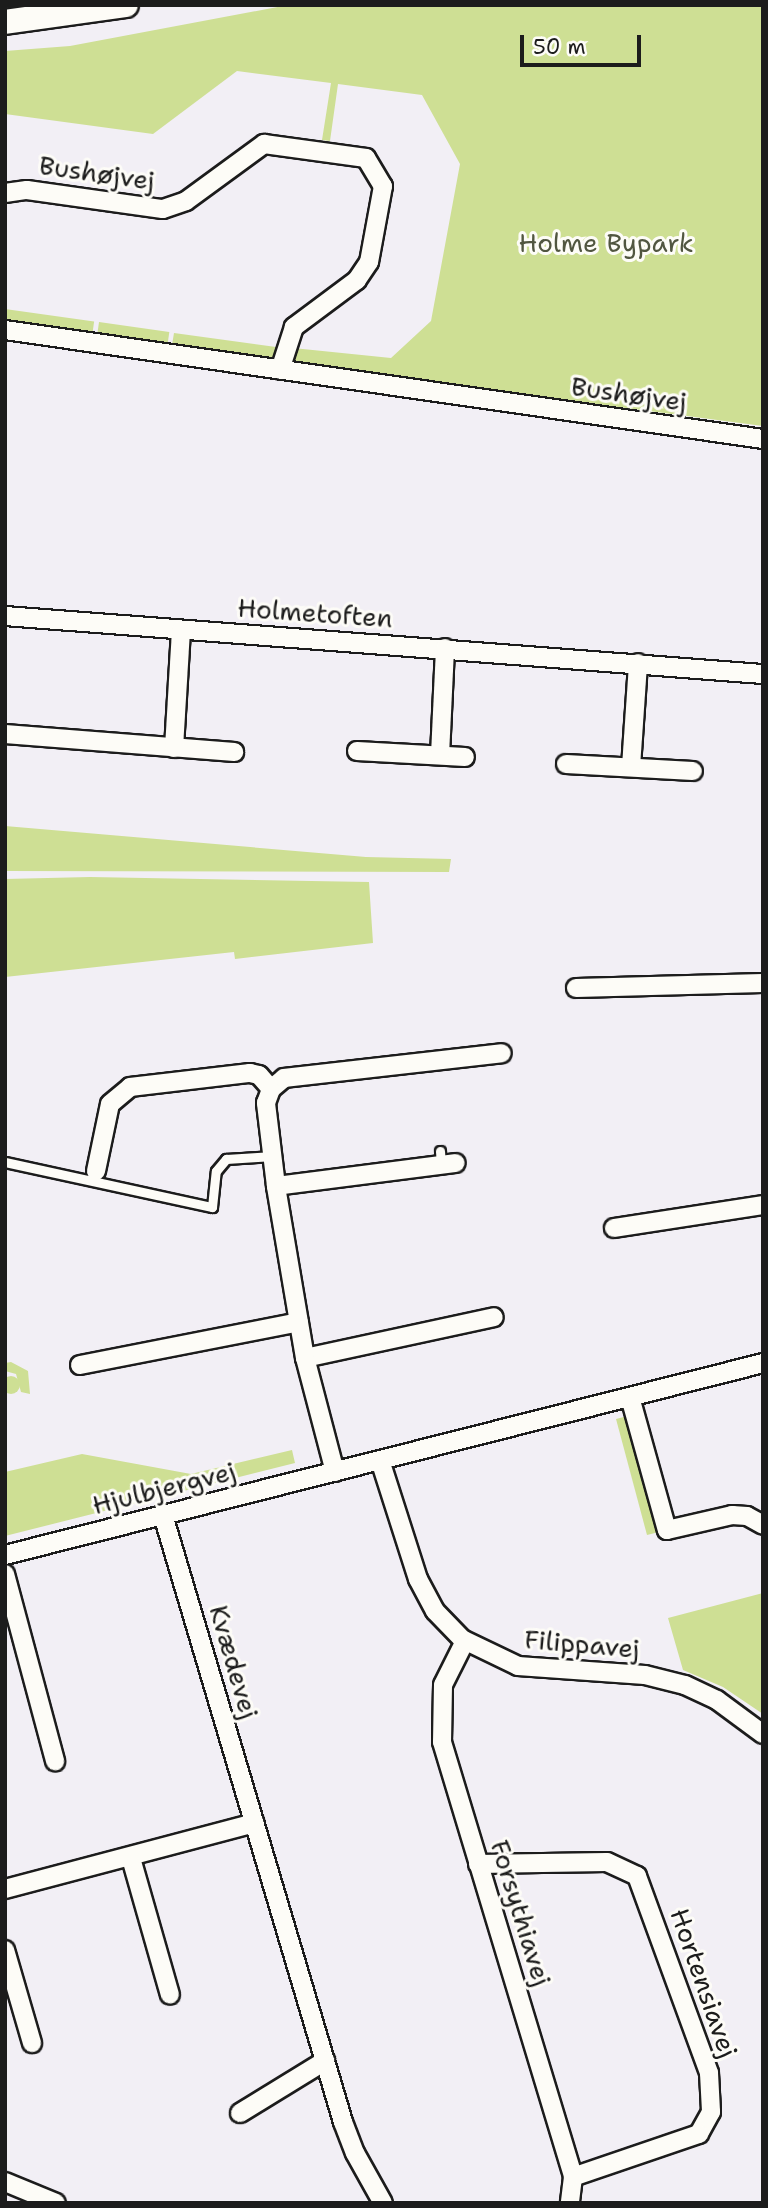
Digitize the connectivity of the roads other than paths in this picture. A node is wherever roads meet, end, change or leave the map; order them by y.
1 (126, 5) edge
2 (5, 22) edge
3 (5, 193) edge
4 (5, 330) edge
5 (280, 370) junction
6 (763, 439) edge
7 (5, 616) edge
8 (181, 630) junction
9 (445, 648) junction
10 (638, 663) junction
11 (763, 674) edge
12 (5, 734) edge
13 (174, 748) junction
14 (357, 751) dead end
15 (234, 752) dead end
16 (440, 755) junction
17 (465, 757) dead end
18 (566, 764) dead end
19 (631, 767) junction
20 (693, 771) dead end
21 (763, 983) edge
22 (576, 988) dead end
23 (502, 1053) dead end
24 (271, 1089) junction
25 (272, 1156) junction
26 (445, 1160) dead end
27 (5, 1162) edge
28 (96, 1171) dead end
29 (276, 1186) junction
30 (763, 1205) edge
31 (614, 1228) dead end
32 (494, 1317) dead end
33 (299, 1322) junction
34 (305, 1358) junction
35 (763, 1363) edge
36 (80, 1365) dead end
37 (630, 1397) junction
38 (380, 1460) junction
39 (335, 1472) junction
40 (163, 1515) junction
41 (763, 1525) edge
42 (5, 1555) edge
43 (5, 1574) edge
44 (465, 1641) junction
45 (763, 1734) edge
46 (55, 1760) dead end
47 (254, 1823) junction
48 (131, 1858) junction
49 (478, 1864) junction
50 (5, 1889) edge
51 (5, 1950) edge
52 (170, 1996) dead end
53 (32, 2043) dead end
54 (325, 2062) junction
55 (240, 2113) dead end
56 (573, 2177) junction
57 (5, 2182) edge
58 (55, 2203) edge
59 (383, 2203) edge
60 (570, 2203) edge

1 - 2 main road
3 - 5 street, Bushøjvej
4 - 5 street, Bushøjvej
5 - 6 street, Bushøjvej
7 - 8 street, Holmetoften
8 - 9 street, Holmetoften
8 - 13 street
9 - 10 street, Holmetoften
9 - 16 street
10 - 11 street, Holmetoften
10 - 19 street
12 - 13 street
13 - 15 street
14 - 16 street
16 - 17 street
18 - 19 street
19 - 20 street
21 - 22 street
23 - 24 street
24 - 25 street
24 - 28 street
25 - 27 lane
25 - 29 street
26 - 29 street
29 - 33 street
30 - 31 street
32 - 34 street
33 - 34 street
33 - 36 street
34 - 39 street
35 - 37 street, Hjulbjergvej
37 - 38 street, Hjulbjergvej
37 - 41 street
38 - 39 street, Hjulbjergvej
38 - 44 street, Filippavej
39 - 40 street, Hjulbjergvej
40 - 42 street, Hjulbjergvej
40 - 47 street, Kvædevej
43 - 46 street
44 - 45 street, Filippavej
44 - 49 street, Forsythiavej
47 - 48 street
47 - 54 street, Kvædevej
48 - 50 street
48 - 52 street
49 - 56 street, Forsythiavej
49 - 56 street, Hortensiavej
51 - 53 street
54 - 55 street
54 - 59 street, Kvædevej
56 - 60 street, Forsythiavej
57 - 58 street

